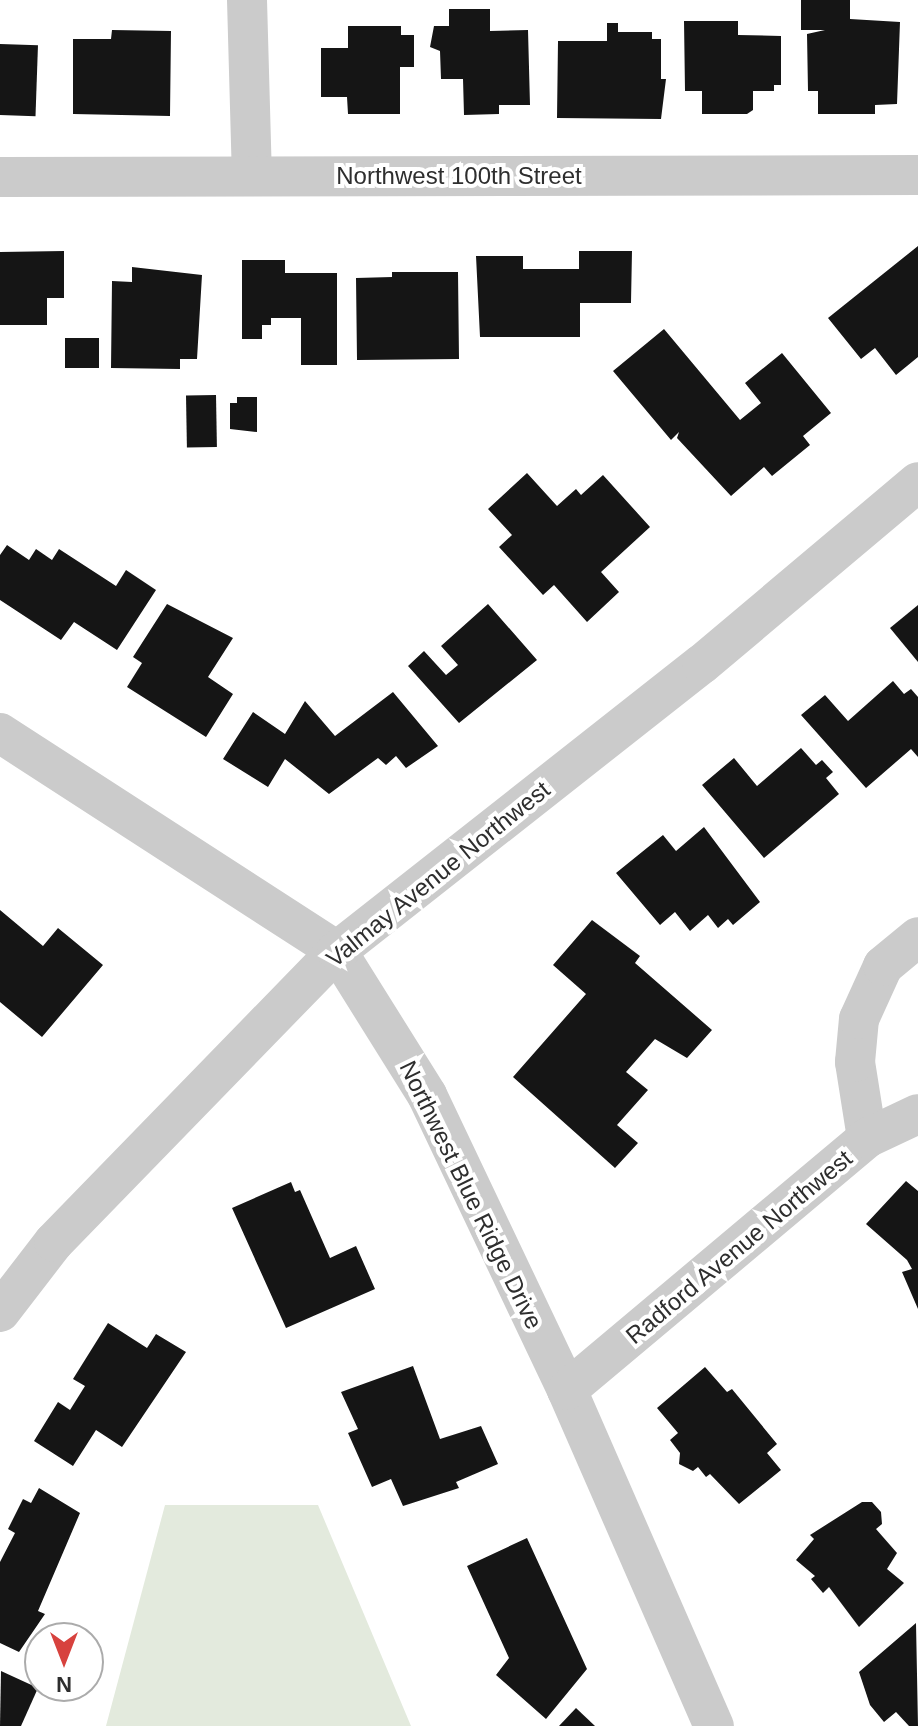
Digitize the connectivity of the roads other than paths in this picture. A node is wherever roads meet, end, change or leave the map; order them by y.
1 (247, 0) edge
2 (918, 175) edge
3 (252, 176) junction
4 (0, 177) edge
5 (918, 482) edge
6 (0, 733) edge
7 (918, 937) edge
8 (337, 951) junction
9 (918, 1114) edge
10 (867, 1138) junction
11 (0, 1312) edge
12 (567, 1390) junction
13 (714, 1726) edge

1 - 3 street
2 - 3 street, Northwest 100th Street
3 - 4 street, Northwest 100th Street
5 - 8 street, Valmay Avenue Northwest
6 - 8 street, Northwest Blue Ridge Drive
7 - 10 street
8 - 11 street, Valmay Avenue Northwest
8 - 12 street, Northwest Blue Ridge Drive
9 - 10 street, Radford Avenue Northwest
10 - 12 street, Radford Avenue Northwest
12 - 13 street, Northwest Blue Ridge Drive

